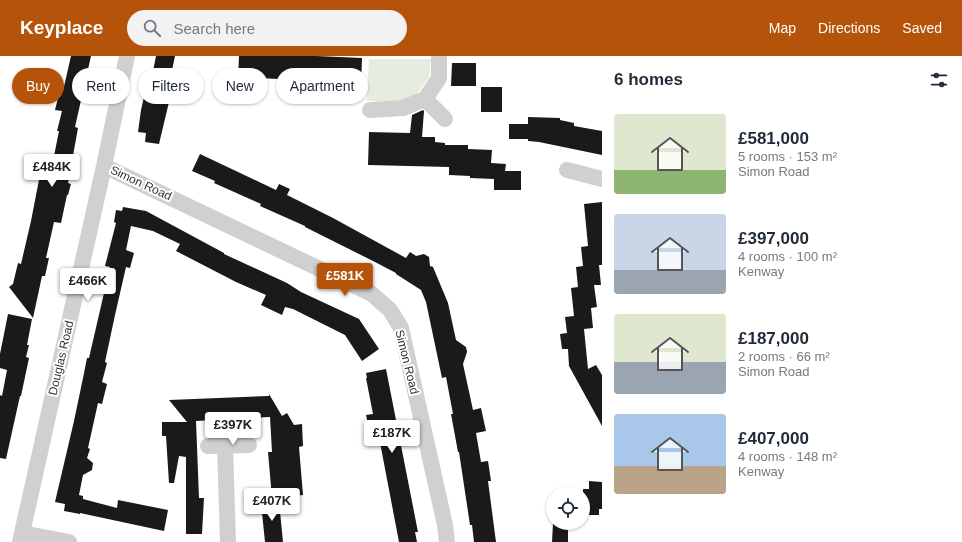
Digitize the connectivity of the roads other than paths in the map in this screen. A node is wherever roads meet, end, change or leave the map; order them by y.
1 (127, 56) edge
2 (439, 56) edge
3 (425, 99) junction
4 (370, 110) dead end
5 (446, 119) dead end
6 (104, 166) junction
7 (567, 170) dead end
8 (602, 179) edge
9 (249, 445) dead end
10 (208, 446) dead end
11 (225, 446) junction
12 (21, 537) edge
13 (69, 542) edge
14 (228, 542) edge
15 (447, 542) edge

1 - 6 street, Douglas Road
2 - 3 street
3 - 4 street
3 - 5 street
6 - 12 street, Douglas Road
6 - 15 street, Simon Road
7 - 8 street
9 - 11 street
10 - 11 street
11 - 14 street
12 - 13 street

